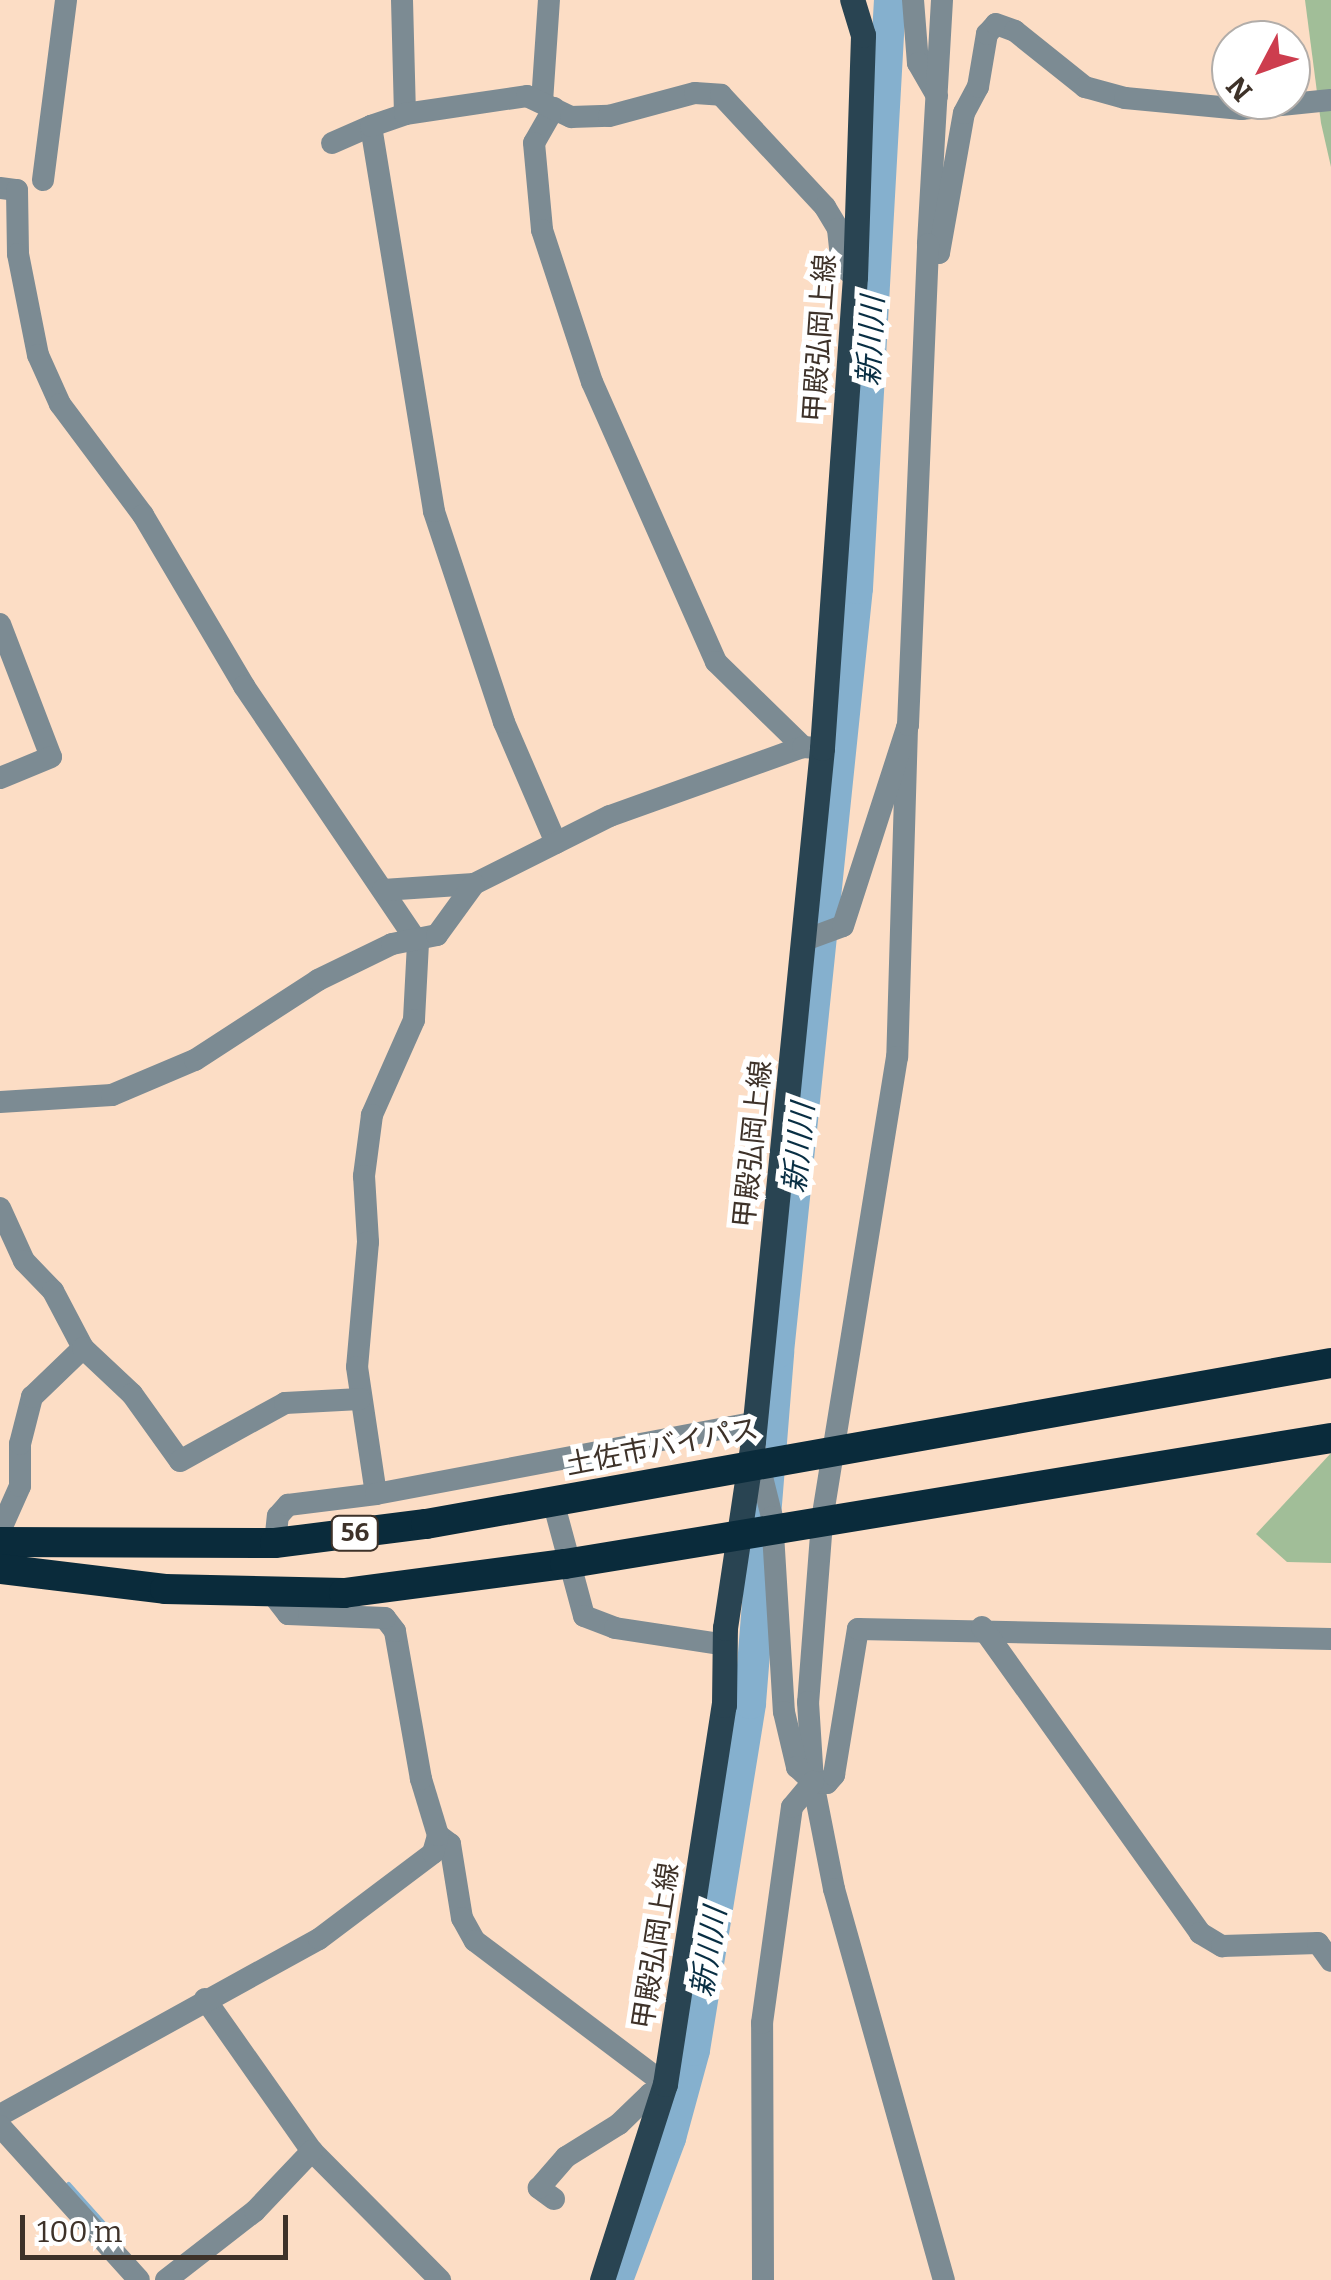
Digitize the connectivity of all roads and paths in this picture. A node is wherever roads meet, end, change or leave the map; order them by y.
1 (66, 0) edge
2 (402, 0) edge
3 (549, 0) edge
4 (852, 0) edge
5 (913, 0) edge
6 (942, 0) edge
7 (938, 98) junction
8 (1331, 100) edge
9 (548, 105) junction
10 (405, 114) junction
11 (372, 126) junction
12 (332, 143) dead end
13 (43, 180) dead end
14 (0, 188) edge
15 (928, 244) junction
16 (855, 276) junction
17 (0, 624) edge
18 (907, 728) junction
19 (812, 748) junction
20 (0, 778) edge
21 (556, 844) junction
22 (474, 884) junction
23 (383, 890) junction
24 (804, 940) junction
25 (418, 943) junction
26 (0, 1102) edge
27 (2, 1222) edge
28 (83, 1348) junction
29 (1331, 1363) edge
30 (360, 1399) junction
31 (753, 1432) junction
32 (10, 1437) edge
33 (1331, 1438) edge
34 (836, 1451) junction
35 (376, 1494) junction
36 (553, 1501) junction
37 (819, 1521) junction
38 (0, 1531) edge
39 (0, 1542) edge
40 (275, 1543) junction
41 (565, 1564) junction
42 (0, 1568) edge
43 (273, 1595) junction
44 (982, 1627) junction
45 (1331, 1639) edge
46 (726, 1645) junction
47 (813, 1782) junction
48 (438, 1836) junction
49 (1331, 1962) edge
50 (205, 1999) junction
51 (664, 2087) junction
52 (0, 2115) edge
53 (0, 2126) edge
54 (312, 2151) junction
55 (554, 2199) dead end
56 (139, 2280) edge
57 (166, 2280) edge
58 (440, 2280) edge
59 (602, 2280) edge
60 (763, 2280) edge
61 (944, 2280) edge

1 - 13 street
2 - 10 street
3 - 9 street
4 - 16 main road, 甲殿弘岡上線
5 - 7 street
6 - 7 street
7 - 15 street
8 - 15 street
9 - 10 street
9 - 16 street
9 - 19 street
10 - 11 street
11 - 12 street
11 - 21 street
14 - 23 street
15 - 18 street
16 - 19 main road, 甲殿弘岡上線
17 - 20 street
18 - 24 street
18 - 34 street
19 - 21 street
19 - 24 main road, 甲殿弘岡上線
21 - 22 street
22 - 23 street
22 - 25 street
23 - 25 street
24 - 31 main road, 甲殿弘岡上線
25 - 26 street
25 - 30 street
27 - 28 street
28 - 30 street
28 - 32 street
29 - 34 highway, 土佐市バイパス / 56
30 - 35 street
31 - 35 street
31 - 46 main road, 甲殿弘岡上線
31 - 47 street
32 - 38 street
33 - 37 highway, 56
34 - 36 highway, 土佐市バイパス / 56
34 - 37 street
35 - 40 street
36 - 40 highway, 土佐市バイパス / 56
36 - 41 street
37 - 41 highway, 56
37 - 47 street
39 - 40 highway, 土佐市バイパス / 56
41 - 43 highway, 56
41 - 46 street
42 - 43 highway, 56
43 - 48 street
44 - 45 street
44 - 47 street
44 - 49 street
46 - 51 main road, 甲殿弘岡上線
47 - 60 street
47 - 61 street
48 - 50 street
48 - 51 street
50 - 52 street
50 - 54 street
51 - 55 street
51 - 59 main road, 甲殿弘岡上線
53 - 56 street
54 - 57 street
54 - 58 street

